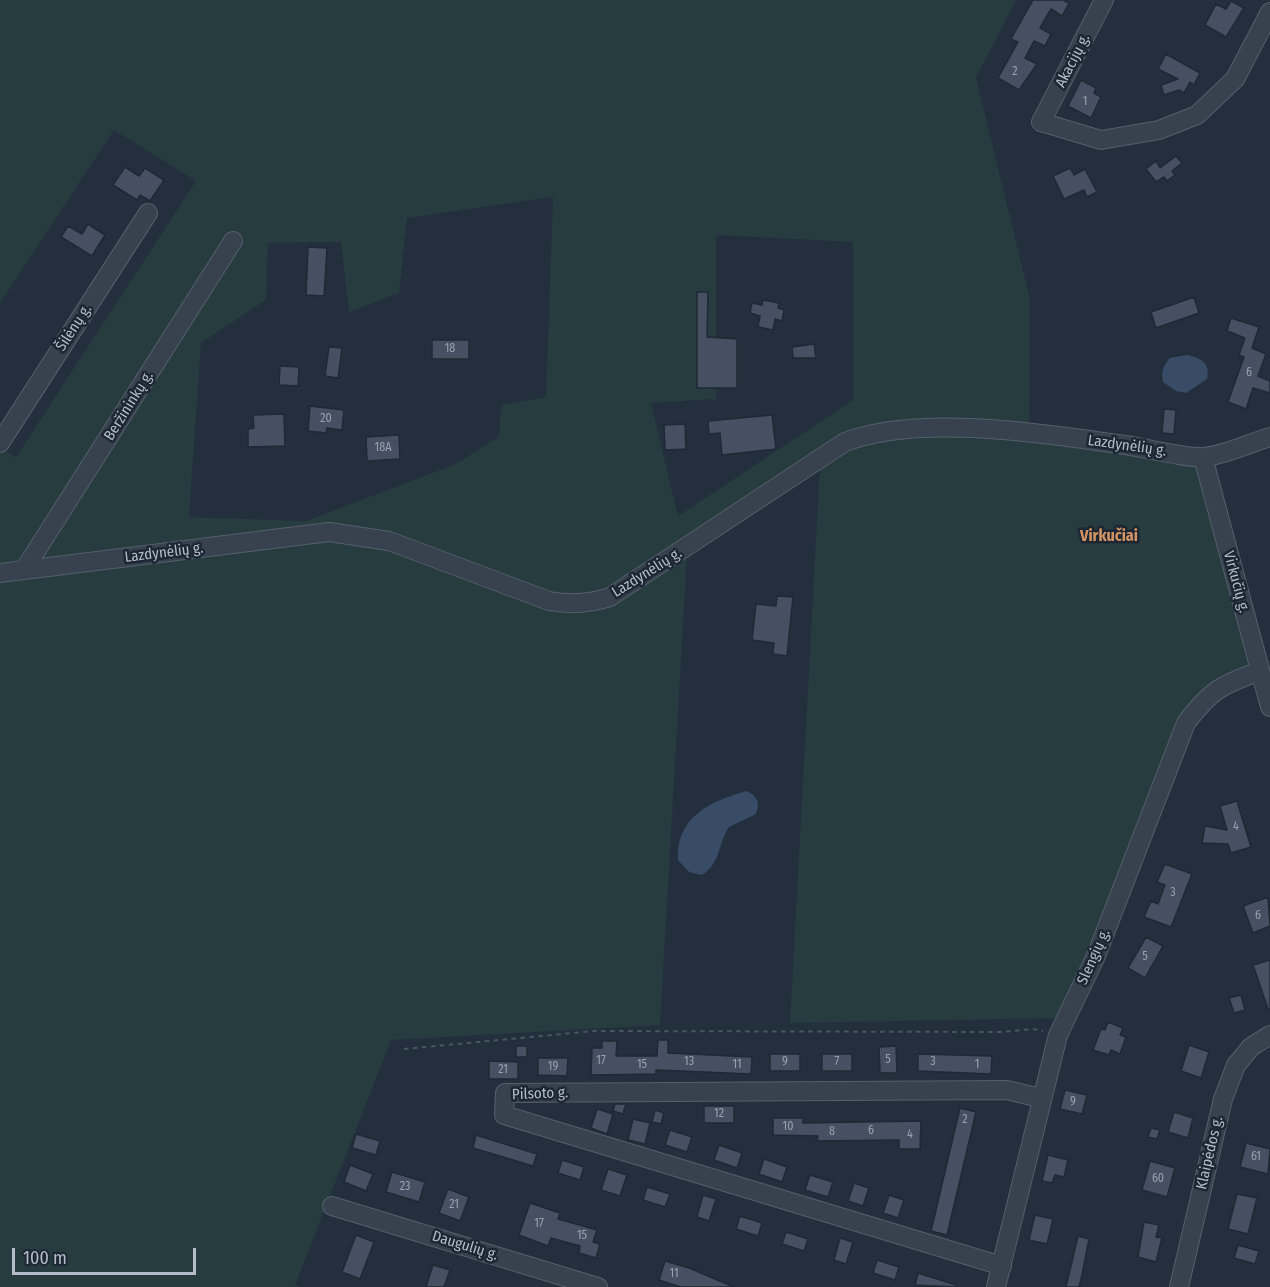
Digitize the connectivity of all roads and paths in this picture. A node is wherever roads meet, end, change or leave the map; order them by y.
1 (1104, 0) edge
2 (1270, 12) edge
3 (148, 213) dead end
4 (233, 241) dead end
5 (1270, 437) edge
6 (0, 443) edge
7 (1203, 458) junction
8 (24, 570) junction
9 (0, 573) edge
10 (1260, 671) junction
11 (1270, 707) edge
12 (1058, 1035) junction
13 (1270, 1035) edge
14 (404, 1049) dead end
15 (1040, 1098) junction
16 (332, 1206) dead end
17 (1002, 1266) junction
18 (598, 1287) edge
19 (996, 1287) edge
20 (1179, 1287) edge

1 - 2 street, Akacijų g.
3 - 6 street, Šilėnų g.
4 - 8 street, Beržininkų g.
5 - 7 street, Lazdynėlių g.
7 - 8 street, Lazdynėlių g.
7 - 10 street, Virkučių g.
8 - 9 street, Lazdynėlių g.
10 - 11 street, Virkučių g.
10 - 12 street, Slengių g.
12 - 14 path
12 - 15 street, Slengių g.
13 - 20 street, Klaipėdos g.
15 - 17 street, Slengių g.
15 - 17 street, Pilsoto g.
16 - 18 street, Daugulių g.
17 - 19 street, Slengių g.

